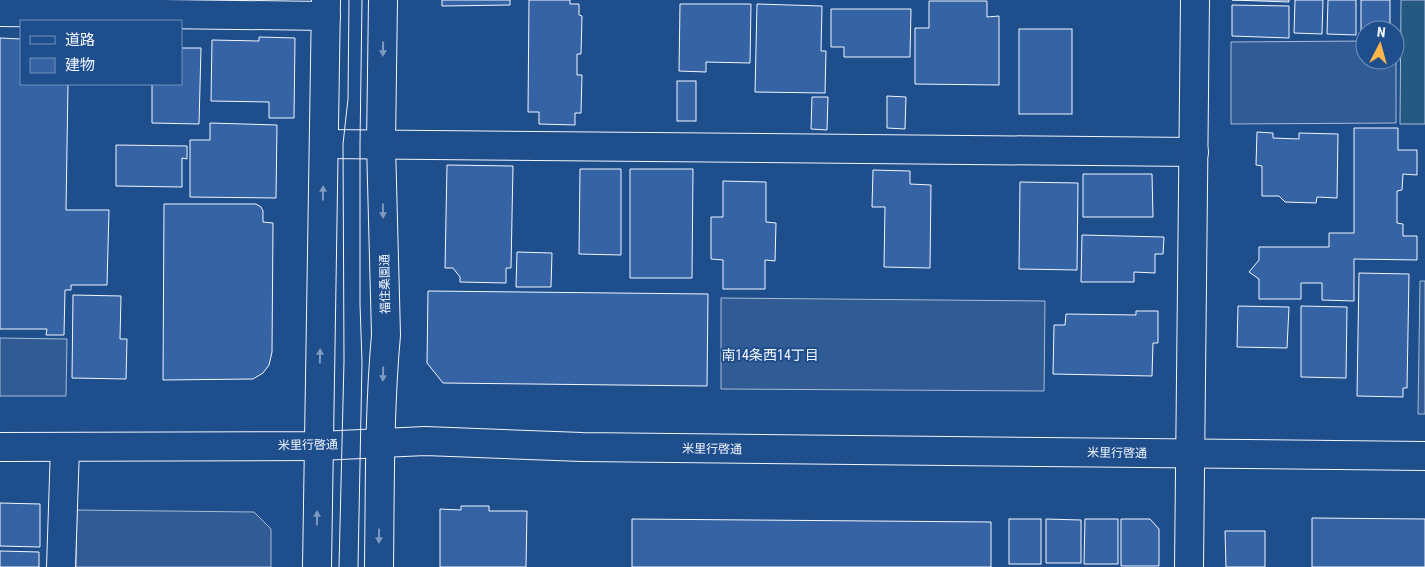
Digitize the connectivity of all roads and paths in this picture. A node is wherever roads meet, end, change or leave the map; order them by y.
1 (383, 0) edge
2 (1195, 0) edge
3 (326, 8) edge
4 (0, 12) edge
5 (324, 144) junction
6 (381, 144) junction
7 (1194, 152) junction
8 (380, 444) junction
9 (319, 446) junction
10 (0, 447) edge
11 (65, 447) junction
12 (1190, 454) junction
13 (1425, 456) edge
14 (61, 567) edge
15 (317, 567) edge
16 (379, 567) edge
17 (1189, 567) edge

1 -> 6 street, 福住桑園通
2 - 7 street
3 - 4 street
3 - 5 street
5 - 6 street
9 -> 5 street
6 - 7 street
6 -> 8 street, 福住桑園通
7 - 12 street
8 - 9 street, 米里行啓通
8 - 12 street, 米里行啓通
8 -> 16 street, 福住桑園通
9 - 11 street, 米里行啓通
15 -> 9 street
10 - 11 street, 米里行啓通
11 - 14 street
12 - 13 street, 米里行啓通
12 - 17 street

